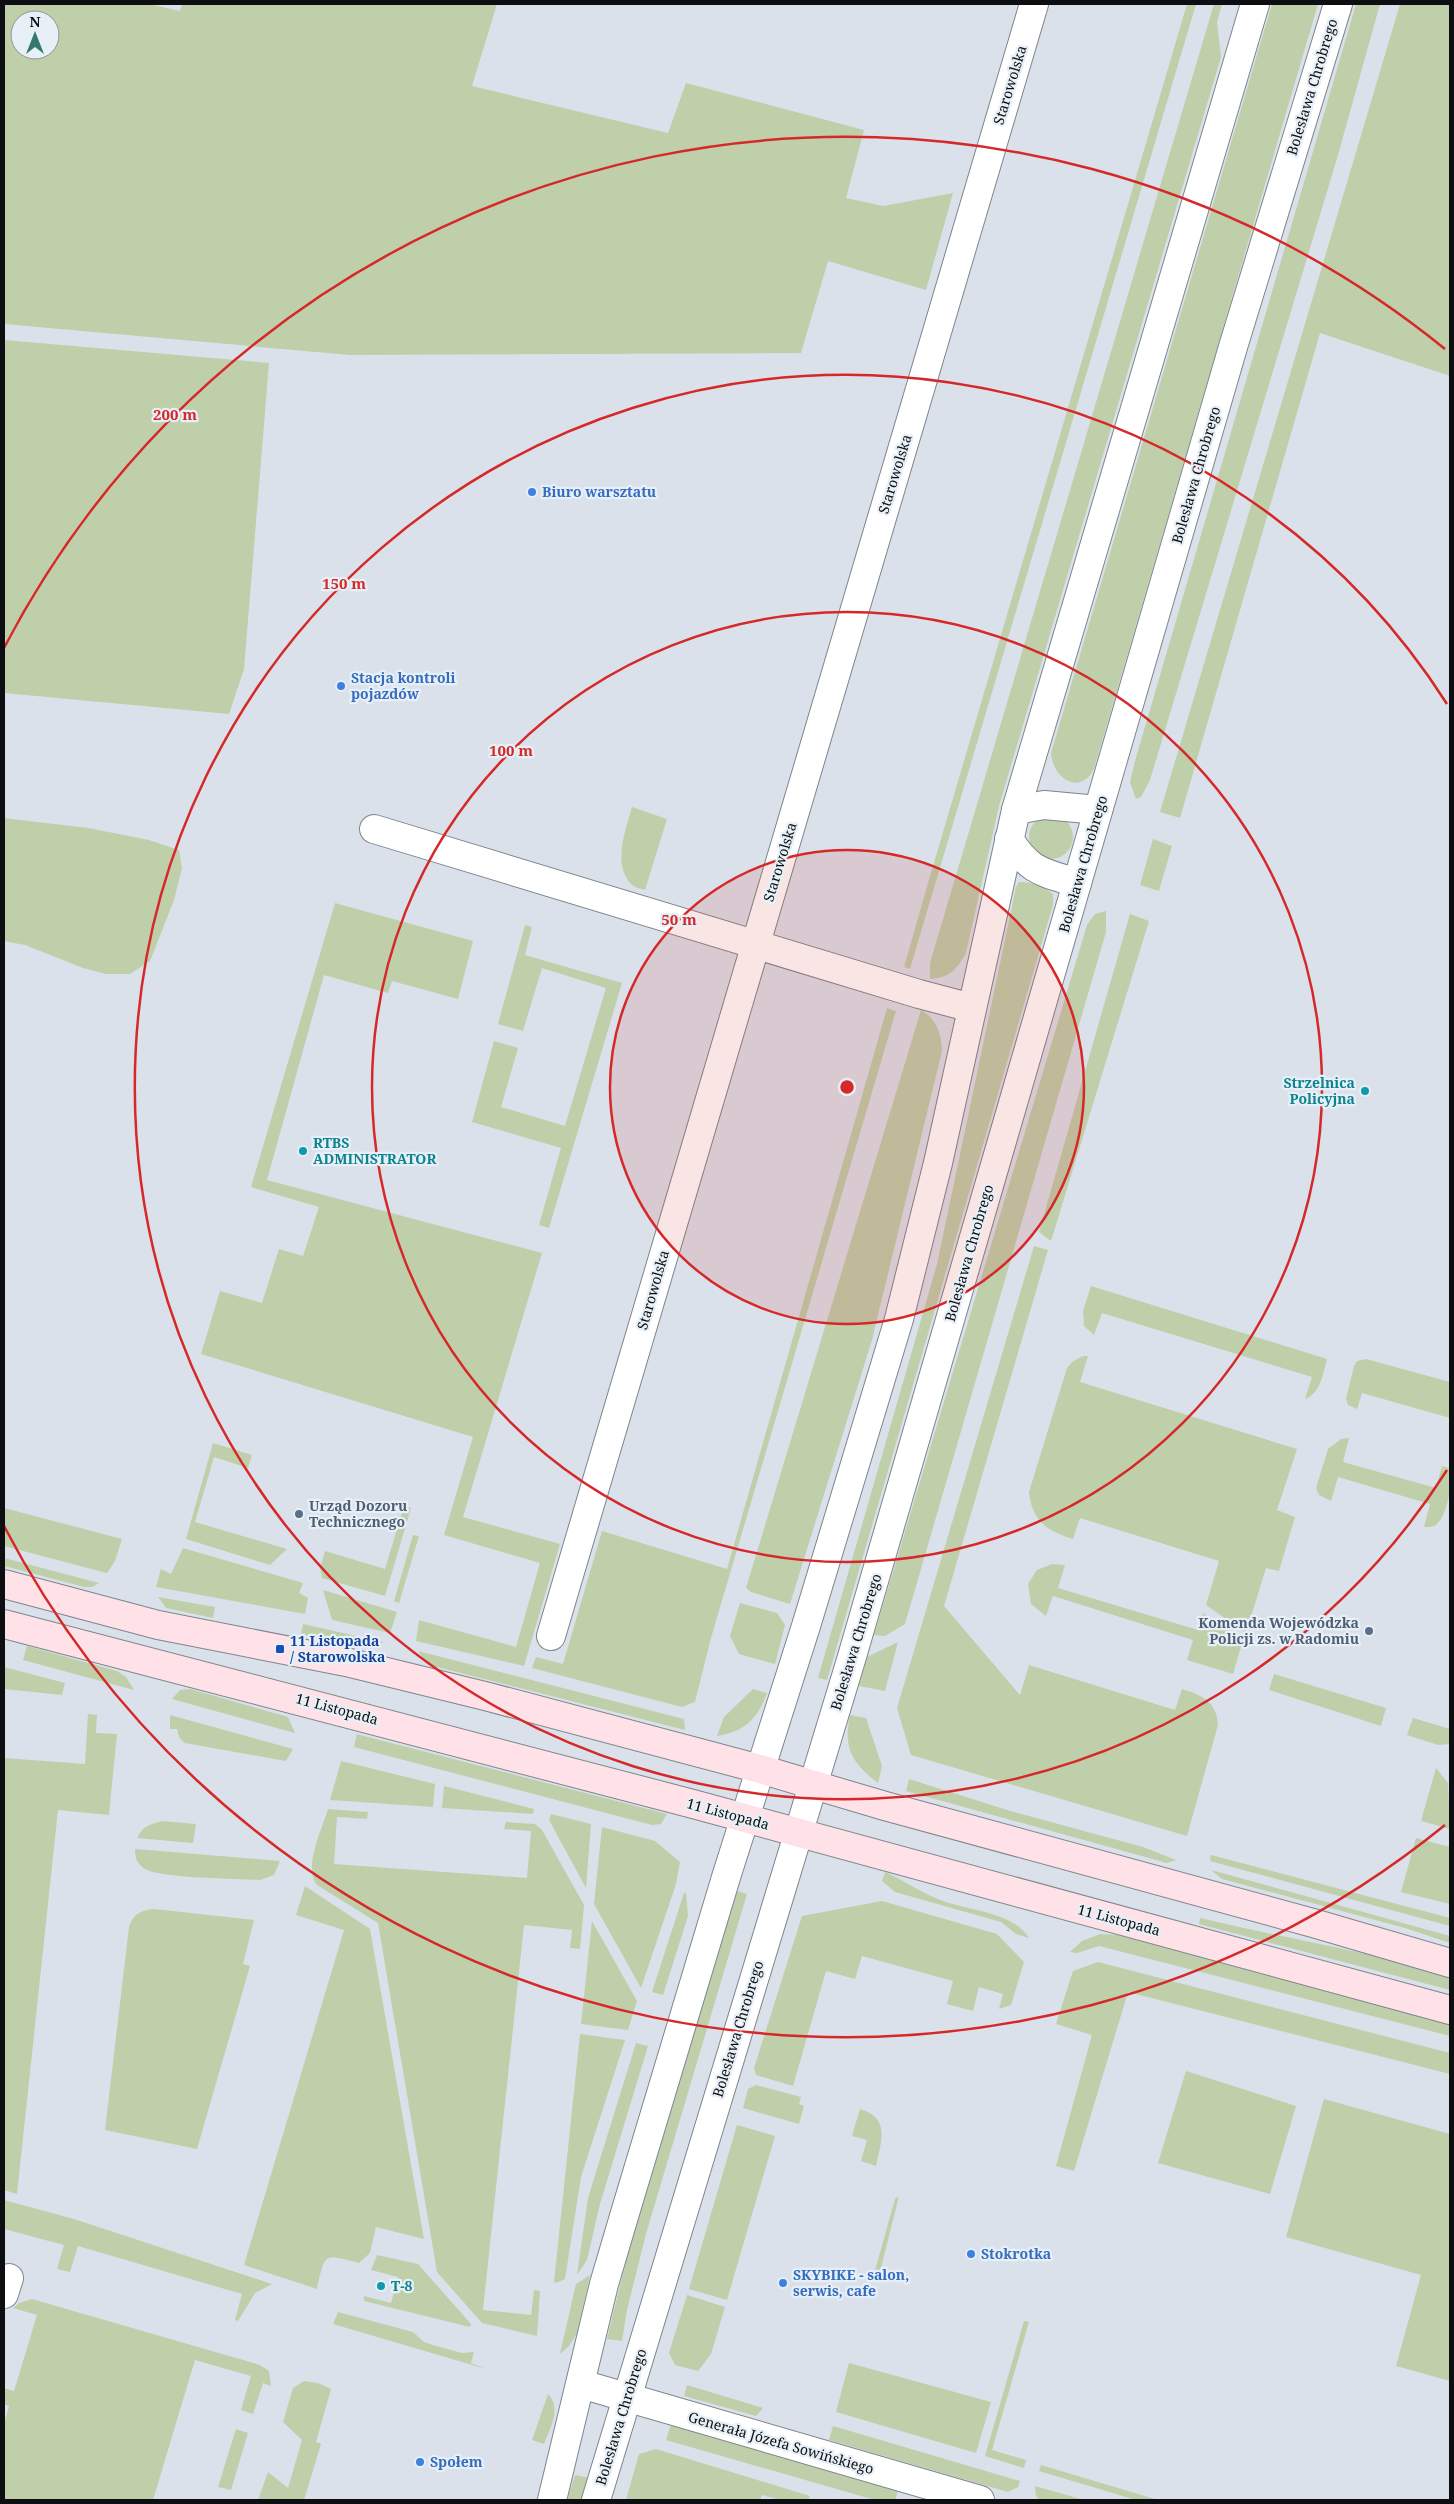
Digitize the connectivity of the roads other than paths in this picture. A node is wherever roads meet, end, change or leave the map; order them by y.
1 (1034, 4) edge
2 (1255, 4) edge
3 (1338, 4) edge
4 (1016, 810) junction
5 (1098, 810) junction
6 (374, 829) dead end
7 (1009, 839) junction
8 (1077, 883) junction
9 (756, 944) junction
10 (972, 1008) junction
11 (4, 1584) edge
12 (4, 1624) edge
13 (551, 1636) dead end
14 (760, 1769) junction
15 (814, 1784) junction
16 (746, 1818) junction
17 (799, 1833) junction
18 (1450, 1963) edge
19 (1450, 2010) edge
20 (581, 2384) junction
21 (628, 2398) junction
22 (552, 2500) edge
23 (596, 2500) edge
24 (980, 2500) edge

1 - 9 street, Starowolska
2 - 4 street
3 - 5 street, Bolesława Chrobrego
4 - 5 street
4 - 7 street
5 - 8 street, Bolesława Chrobrego
6 - 9 street
7 - 8 street
7 - 10 street
8 - 15 street, Bolesława Chrobrego
9 - 10 street
9 - 13 street, Starowolska
10 - 14 street
11 - 14 main road
12 - 16 main road, 11 Listopada
14 - 15 main road
14 - 16 street
15 - 17 street, Bolesława Chrobrego
15 - 18 main road
16 - 17 main road, 11 Listopada
16 - 20 street
17 - 19 main road, 11 Listopada
17 - 21 street, Bolesława Chrobrego
20 - 21 street, Generała Józefa Sowińskiego
20 - 22 street
21 - 23 street, Bolesława Chrobrego
21 - 24 street, Generała Józefa Sowińskiego

